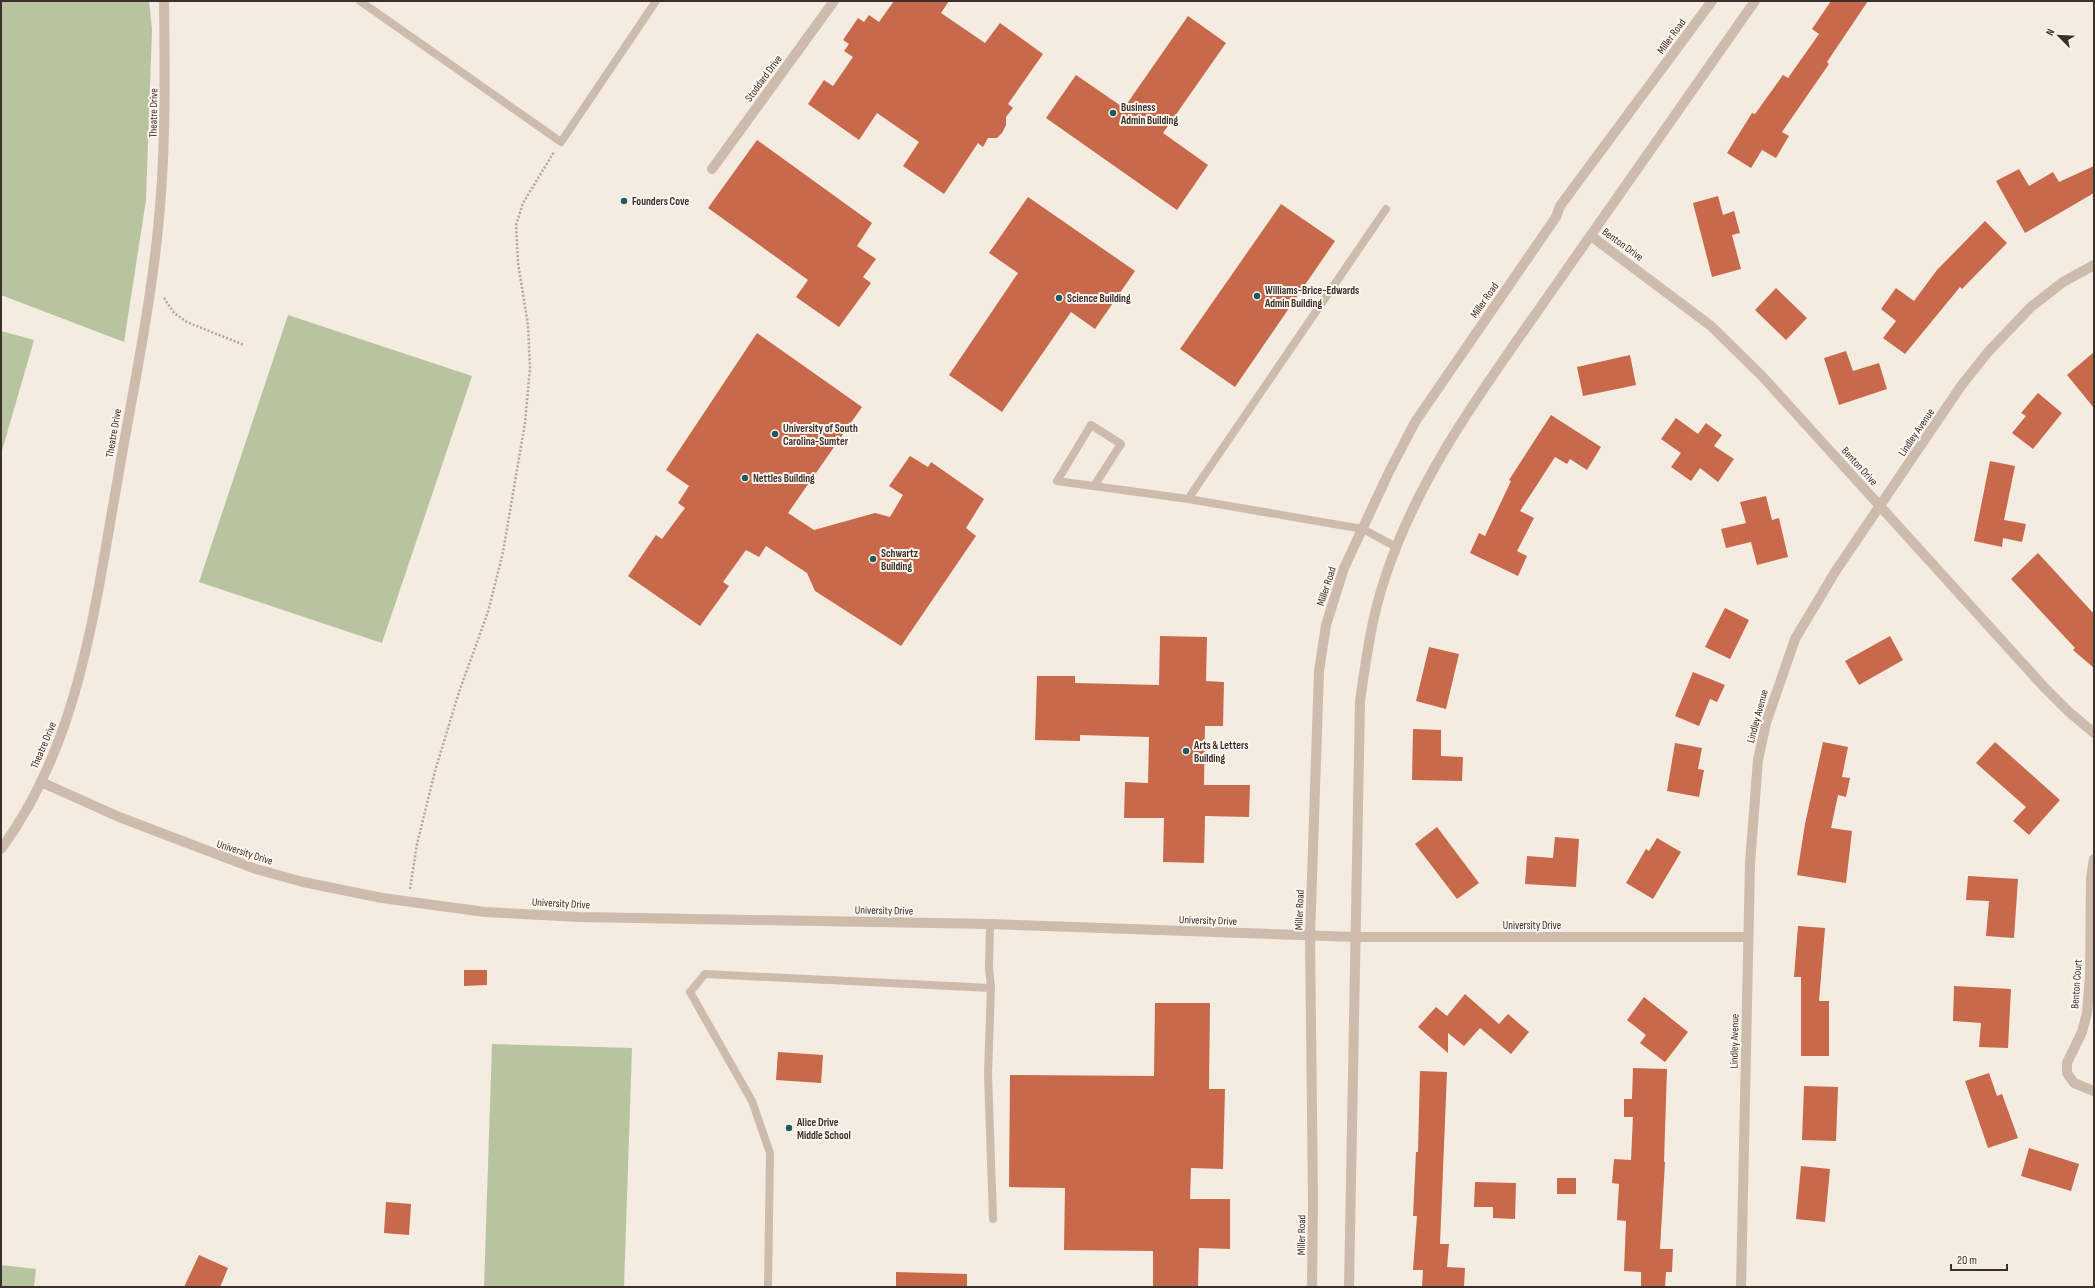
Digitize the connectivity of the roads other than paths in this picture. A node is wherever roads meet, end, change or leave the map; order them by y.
1 (164, 1) edge
2 (360, 1) edge
3 (656, 1) edge
4 (834, 1) edge
5 (1712, 1) edge
6 (1755, 1) edge
7 (712, 169) dead end
8 (1386, 209) dead end
9 (1591, 236) junction
10 (2094, 265) edge
11 (1094, 486) junction
12 (1188, 499) junction
13 (1881, 506) junction
14 (1362, 529) junction
15 (1396, 547) junction
16 (2094, 733) edge
17 (41, 782) junction
18 (1, 849) edge
19 (2094, 859) edge
20 (990, 924) junction
21 (1310, 936) junction
22 (1355, 937) junction
23 (1748, 937) junction
24 (991, 988) junction
25 (2094, 1091) edge
26 (993, 1220) dead end
27 (768, 1287) edge
28 (1312, 1287) edge
29 (1349, 1287) edge
30 (1741, 1287) edge

1 - 17 street, Theatre Drive
2 - 3 lane
4 - 7 street, Stoddard Drive
5 - 14 street, Miller Road
6 - 9 street
8 - 12 lane
9 - 13 street, Benton Drive
9 - 15 street
10 - 13 street, Lindley Avenue
11 - 11 lane
11 - 12 lane
12 - 14 lane
13 - 16 street, Benton Drive
13 - 23 street, Lindley Avenue
14 - 15 lane
14 - 21 street, Miller Road
15 - 22 street
17 - 18 street, Theatre Drive
17 - 20 street, University Drive
19 - 25 street, Benton Court
20 - 21 street, University Drive
20 - 24 lane
21 - 22 street, University Drive
21 - 28 street, Miller Road
22 - 23 street, University Drive
22 - 29 street
23 - 30 street, Lindley Avenue
24 - 26 lane
24 - 27 lane

